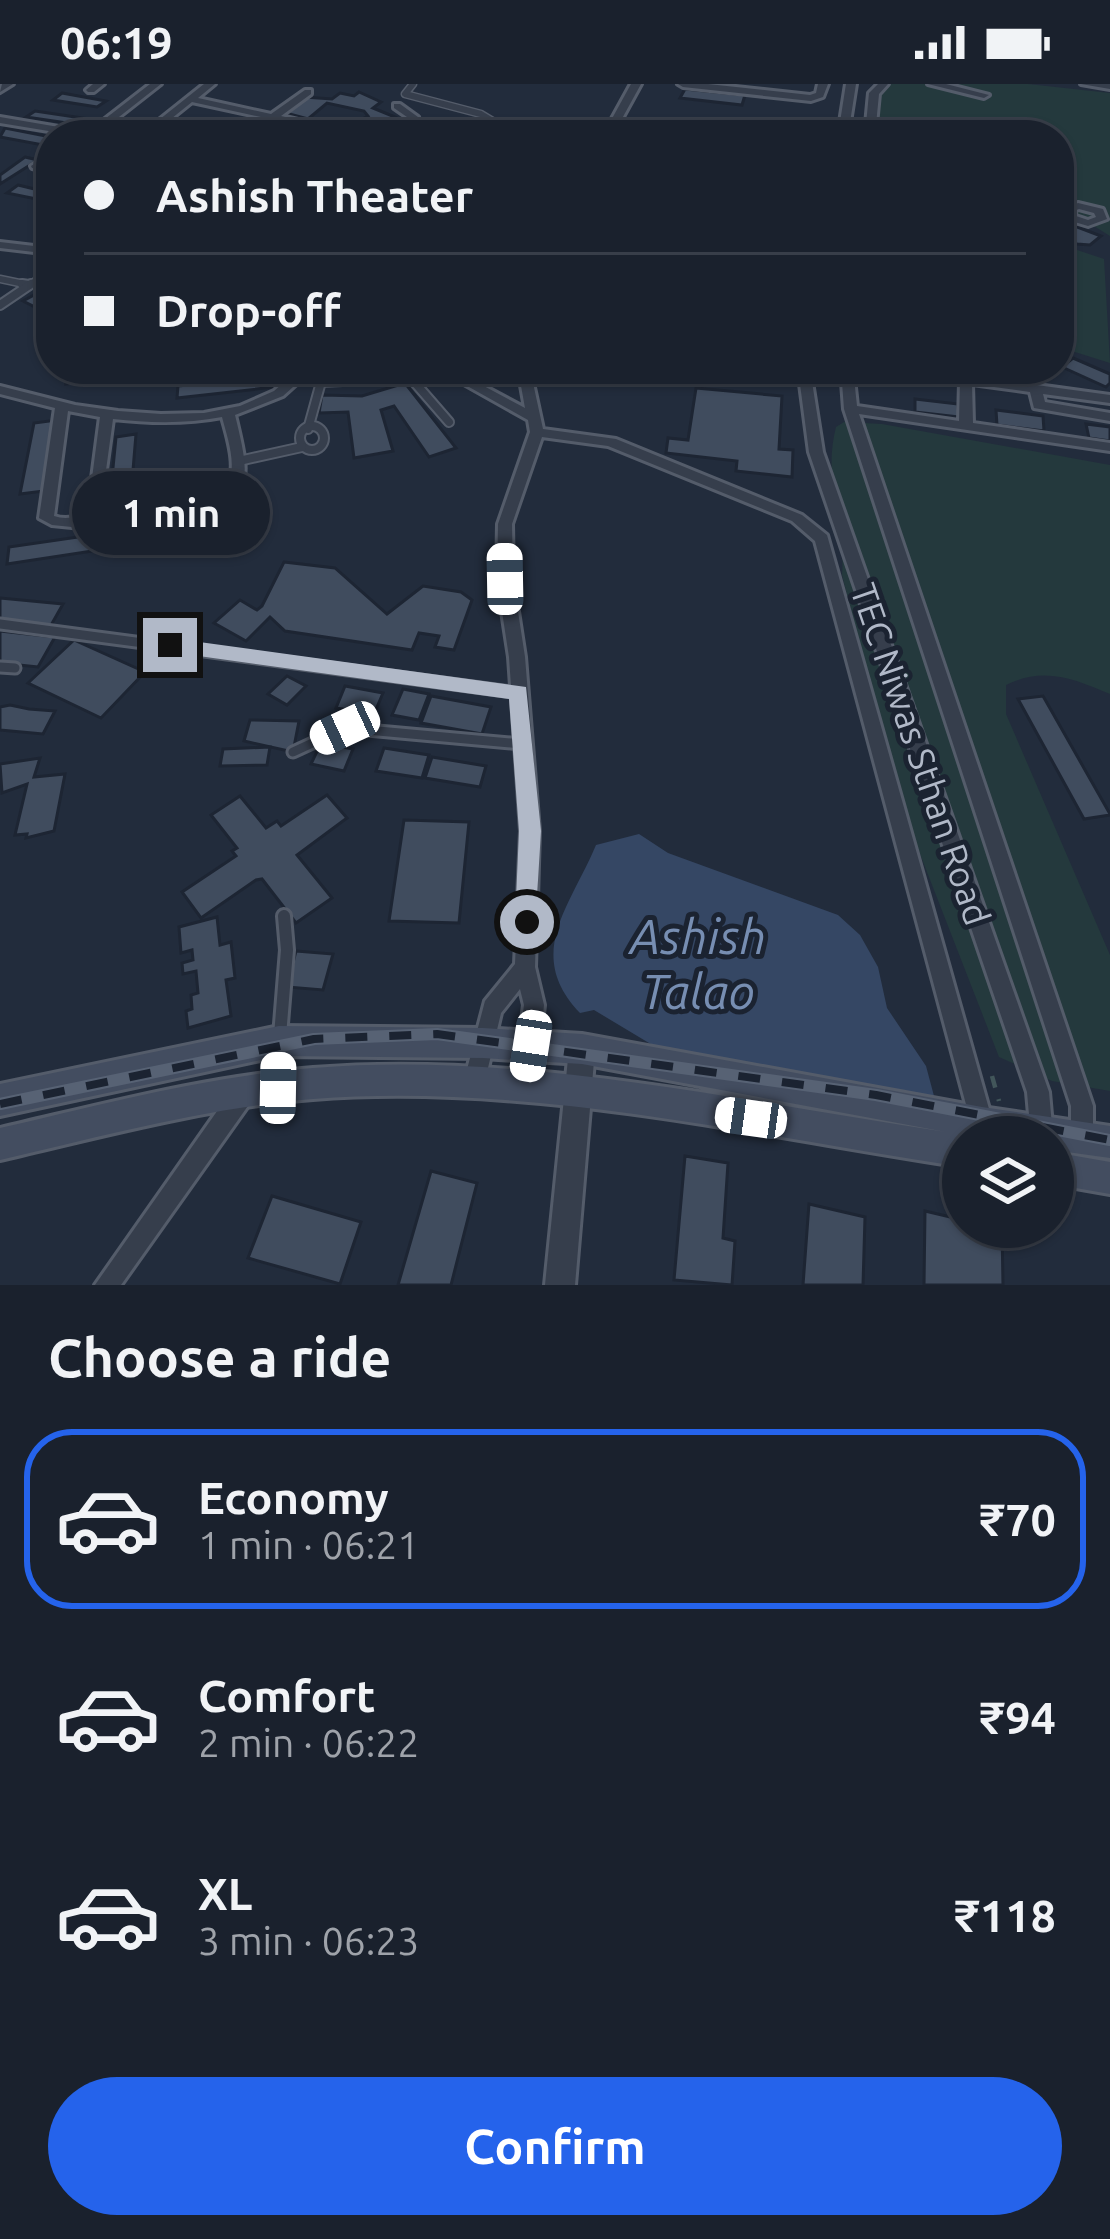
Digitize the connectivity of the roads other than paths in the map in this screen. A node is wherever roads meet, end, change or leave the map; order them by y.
1 (8, 84) edge
2 (156, 84) edge
3 (210, 84) edge
4 (413, 84) edge
5 (637, 84) edge
6 (682, 84) edge
7 (824, 84) edge
8 (851, 84) edge
9 (884, 84) edge
10 (932, 84) edge
11 (1086, 84) edge
12 (1110, 86) edge
13 (736, 87) edge
14 (0, 89) edge
15 (308, 92) dead end
16 (984, 94) dead end
17 (190, 99) junction
18 (397, 106) dead end
19 (272, 117) junction
20 (0, 120) edge
21 (109, 120) edge
22 (164, 120) edge
23 (286, 120) edge
24 (409, 120) edge
25 (491, 120) edge
26 (617, 120) edge
27 (845, 120) edge
28 (871, 120) edge
29 (36, 126) edge
30 (1110, 203) edge
31 (1074, 204) edge
32 (6, 246) edge
33 (36, 249) edge
34 (0, 260) edge
35 (0, 279) edge
36 (36, 280) edge
37 (29, 285) junction
38 (0, 305) edge
39 (294, 384) edge
40 (320, 384) edge
41 (415, 384) edge
42 (467, 384) edge
43 (527, 384) edge
44 (806, 384) edge
45 (852, 384) edge
46 (966, 384) edge
47 (998, 384) edge
48 (1054, 384) edge
49 (0, 390) edge
50 (1055, 392) junction
51 (1036, 394) junction
52 (1110, 399) edge
53 (62, 406) junction
54 (851, 409) junction
55 (227, 410) junction
56 (106, 413) junction
57 (1110, 417) edge
58 (449, 422) dead end
59 (535, 425) junction
60 (966, 426) junction
61 (308, 429) junction
62 (302, 447) junction
63 (1110, 447) edge
64 (239, 460) junction
65 (179, 507) dead end
66 (0, 624) edge
67 (0, 667) edge
68 (15, 668) dead end
69 (519, 693) junction
70 (522, 745) junction
71 (293, 752) dead end
72 (284, 916) dead end
73 (525, 967) junction
74 (279, 1041) junction
75 (483, 1043) junction
76 (531, 1046) junction
77 (582, 1049) junction
78 (753, 1080) junction
79 (475, 1081) junction
80 (525, 1084) junction
81 (278, 1088) junction
82 (43, 1091) junction
83 (245, 1091) junction
84 (578, 1094) junction
85 (0, 1100) edge
86 (945, 1116) edge
87 (980, 1116) edge
88 (1041, 1116) edge
89 (751, 1118) junction
90 (42, 1135) junction
91 (1096, 1139) edge
92 (0, 1144) edge
93 (942, 1148) edge
94 (1081, 1173) edge
95 (107, 1285) edge
96 (560, 1285) edge

1 - 14 street
2 - 21 street
3 - 17 street
4 - 25 lane
5 - 26 street
6 - 13 street
7 - 13 street
8 - 27 street
9 - 28 street
10 - 16 street
11 - 12 street
15 - 19 street
17 - 19 street
17 - 22 street
18 - 24 street
19 - 23 street
20 - 29 street
30 - 31 street
32 - 33 street
32 - 34 street
35 - 37 lane
36 - 37 lane
37 - 38 lane
39 - 55 street
40 - 61 lane
41 - 58 lane
42 - 59 street
43 - 59 street
44 - 88 street, TEC Niwas Sthan Road
45 - 54 street
46 - 60 street
47 - 51 street
48 - 50 street
49 - 53 street
50 - 51 street
50 - 52 street
51 - 57 street
53 - 56 street
53 - 56 street
54 - 60 street
54 - 91 street
55 - 56 street
55 - 64 street
59 - 69 street
59 - 87 street
60 - 63 street
61 - 62 lane
61 - 62 lane
62 - 64 lane
64 - 65 street
66 - 69 lane
67 - 68 lane
69 - 70 street
70 - 71 lane
70 - 73 street
72 - 74 lane
73 - 75 street
73 - 76 street
74 - 75 main road
74 - 81 street
74 - 82 main road
75 - 76 main road
75 - 79 street
76 - 77 main road
76 - 80 street
77 - 78 main road
77 - 84 street
78 - 86 main road
78 - 89 main road
79 - 80 main road
79 - 81 main road
80 - 84 main road
81 - 83 main road
82 - 85 main road
82 - 90 main road
83 - 90 main road
83 - 95 street
84 - 89 main road
84 - 96 street
89 - 93 main road
90 - 92 main road
91 - 94 street

